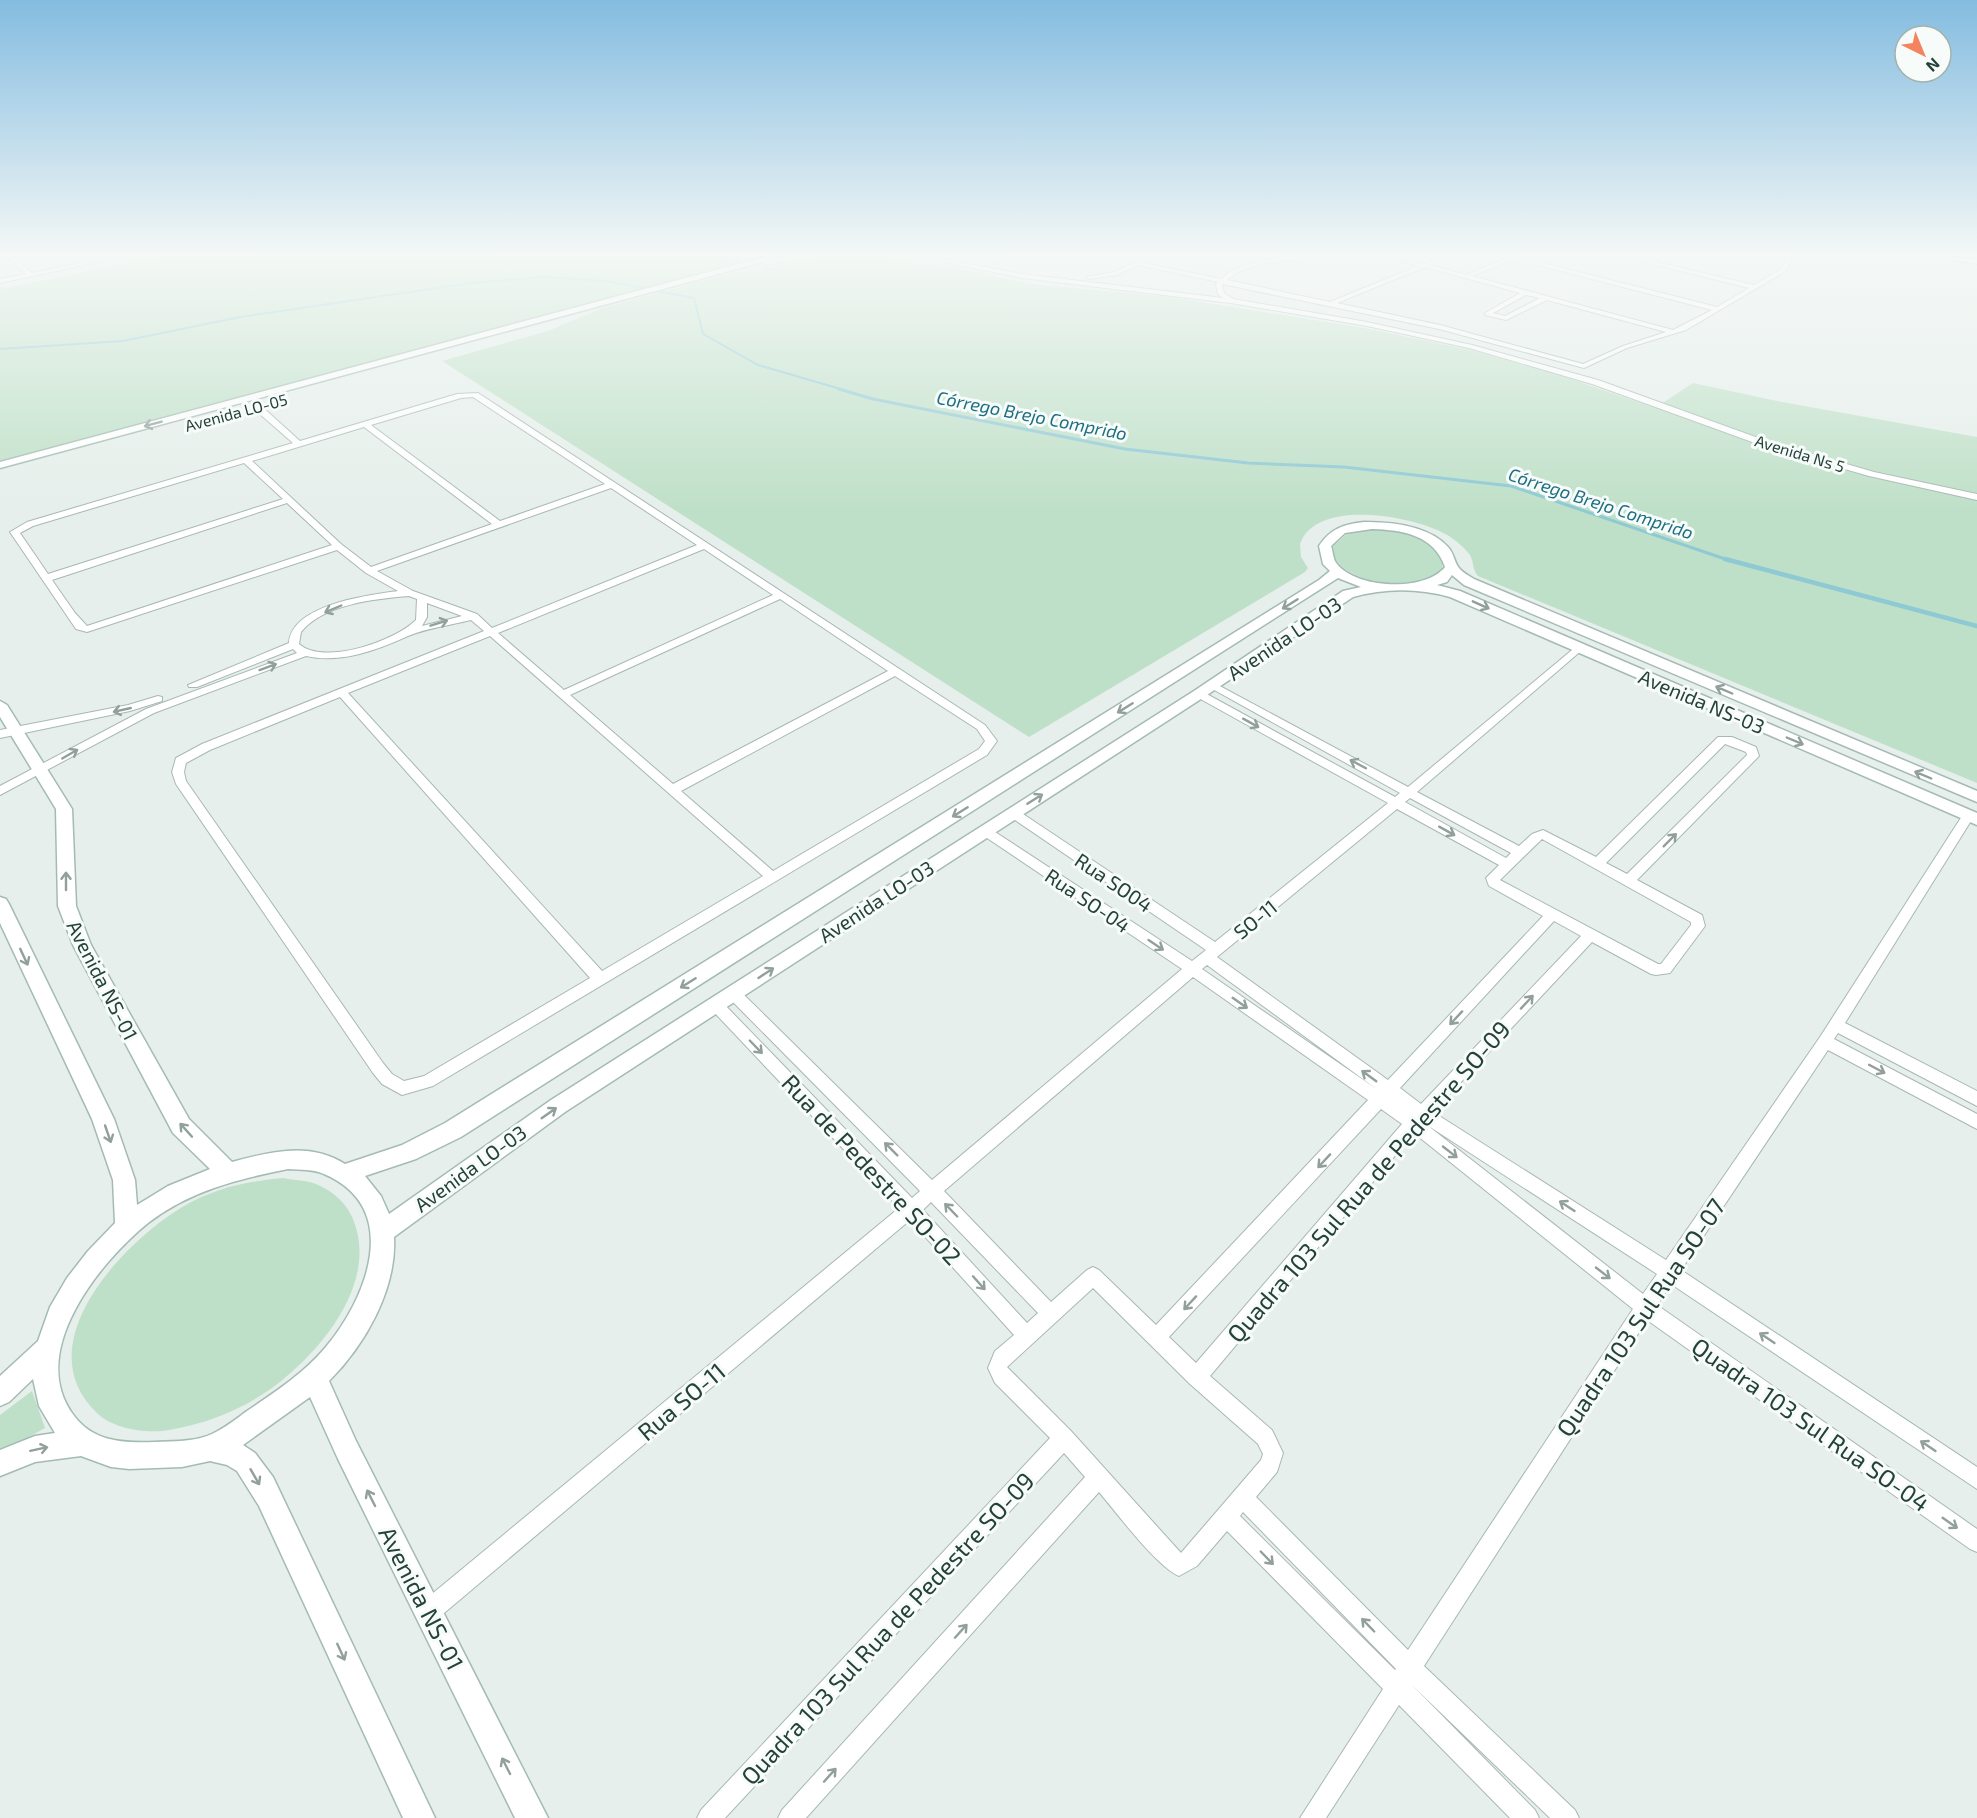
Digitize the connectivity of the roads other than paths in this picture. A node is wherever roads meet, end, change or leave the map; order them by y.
1 (463, 340) edge
2 (495, 340) edge
3 (1441, 340) edge
4 (1489, 340) edge
5 (1650, 340) edge
6 (256, 406) junction
7 (365, 424) junction
8 (298, 443) junction
9 (245, 459) junction
10 (0, 465) edge
11 (0, 477) edge
12 (613, 484) junction
13 (1977, 497) edge
14 (288, 500) junction
15 (499, 525) junction
16 (706, 545) junction
17 (338, 546) junction
18 (1451, 568) junction
19 (370, 571) junction
20 (1338, 571) junction
21 (47, 578) junction
22 (1378, 586) junction
23 (1426, 586) junction
24 (410, 593) junction
25 (781, 595) junction
26 (421, 596) junction
27 (365, 598) junction
28 (473, 616) junction
29 (490, 632) junction
30 (405, 634) junction
31 (294, 645) junction
32 (1578, 648) junction
33 (305, 653) junction
34 (896, 671) junction
35 (1206, 690) junction
36 (342, 693) junction
37 (564, 694) junction
38 (0, 705) edge
39 (7, 732) edge
40 (42, 770) junction
41 (672, 790) junction
42 (0, 791) edge
43 (1409, 792) junction
44 (1977, 797) edge
45 (1396, 803) junction
46 (1013, 813) junction
47 (1972, 818) edge
48 (985, 831) junction
49 (1519, 852) junction
50 (1507, 864) junction
51 (1597, 864) junction
52 (773, 878) junction
53 (1628, 881) junction
54 (0, 904) edge
55 (1553, 914) junction
56 (1590, 935) junction
57 (1212, 954) junction
58 (1192, 969) junction
59 (600, 979) junction
60 (733, 993) junction
61 (716, 1005) junction
62 (1836, 1025) junction
63 (1825, 1041) junction
64 (1385, 1095) junction
65 (1977, 1099) edge
66 (1418, 1118) junction
67 (1977, 1122) edge
68 (227, 1171) junction
69 (344, 1174) junction
70 (933, 1191) junction
71 (911, 1209) junction
72 (127, 1228) junction
73 (382, 1232) junction
74 (1669, 1272) junction
75 (1645, 1307) junction
76 (1050, 1313) junction
77 (1026, 1335) junction
78 (1157, 1337) junction
79 (46, 1350) junction
80 (314, 1376) junction
81 (1197, 1377) junction
82 (0, 1393) edge
83 (1064, 1438) junction
84 (80, 1443) junction
85 (209, 1448) junction
86 (0, 1463) edge
87 (1099, 1477) junction
88 (1977, 1479) edge
89 (1242, 1497) junction
90 (1226, 1516) junction
91 (1977, 1542) edge
92 (429, 1611) junction
93 (1409, 1666) junction
94 (1395, 1688) junction
95 (419, 1818) edge
96 (532, 1818) edge
97 (709, 1818) edge
98 (790, 1818) edge
99 (1312, 1818) edge
100 (1527, 1818) edge
101 (1567, 1818) edge

1 -> 10 street, Avenida LO-05
2 - 6 street, Avenida LO-05
3 - 13 street, Avenida Ns 5
4 - 5 street
6 - 8 street
6 - 11 street, Avenida LO-05
7 - 8 street
7 - 12 street
7 - 15 street
8 - 9 street
9 - 14 street
9 - 21 street
12 - 15 street
12 - 16 street
14 - 17 street
14 - 21 street
15 - 19 street
16 - 25 street
16 - 29 street
17 - 19 street
17 - 21 street
18 - 20 street, Avenida NS-03
18 - 23 street, Avenida NS-03
44 -> 18 street, Avenida NS-03
19 - 24 street
19 - 27 street
20 - 22 street, Avenida NS-03
20 -> 69 street, Avenida LO-03
22 - 23 street, Avenida NS-03
22 - 35 street, Avenida LO-03
23 -> 32 street, Avenida NS-03
24 - 26 street
24 - 27 street
25 - 34 street
25 - 37 street
26 - 28 street
26 - 30 street
27 -> 31 street
28 - 29 street
30 -> 28 street
29 - 36 street
29 - 37 street
30 - 33 street
31 - 33 street
31 -> 39 street
32 - 43 street, SO-11
32 -> 47 street, Avenida NS-03
40 -> 33 street
34 - 41 street
34 - 52 street
43 -> 35 street
35 -> 45 street
46 -> 35 street, Avenida LO-03
36 - 59 street
36 - 59 street
37 - 41 street
38 - 39 street, Avenida NS-01
39 - 40 street, Avenida NS-01
40 - 42 street
68 -> 40 street, Avenida NS-01
41 - 52 street
43 - 45 street, SO-11
43 - 49 street
45 -> 50 street
45 - 57 street, SO-11
46 - 48 street, Avenida LO-03
46 - 57 street, Rua SO04
47 - 62 street, Quadra 103 Sul Rua SO-07
48 -> 58 street, Rua SO-04
60 -> 48 street, Avenida LO-03
49 - 50 street
49 - 51 street
50 - 55 street
51 - 53 street
53 -> 51 street
52 - 59 street
53 - 56 street
54 -> 72 street
55 - 56 street
55 -> 64 street, Quadra 103 Sul Rua de Pedestre SO-09
66 -> 56 street, Quadra 103 Sul Rua de Pedestre SO-09
57 - 58 street, SO-11
64 -> 57 street, Rua SO04
58 -> 64 street, Rua SO-04
58 - 70 street, SO-11
60 - 61 street, Avenida LO-03
70 -> 60 street, Rua de Pedestre SO-02
61 -> 71 street, Rua de Pedestre SO-02
73 -> 61 street, Avenida LO-03
62 - 63 street, Quadra 103 Sul Rua SO-07
62 - 65 street
63 -> 67 street
63 - 74 street, Quadra 103 Sul Rua SO-07
64 - 66 street
64 -> 78 street, Quadra 103 Sul Rua de Pedestre SO-09
74 -> 66 street
66 -> 75 street, Quadra 103 Sul Rua SO-04
66 - 81 street, Quadra 103 Sul Rua de Pedestre SO-09
68 - 69 street
68 - 72 street
69 - 73 street
70 - 71 street, Rua SO-11
76 -> 70 street, Rua de Pedestre SO-02
71 -> 77 street, Rua de Pedestre SO-02
71 - 92 street, Rua SO-11
72 - 79 street
73 - 80 street
74 - 75 street, Quadra 103 Sul Rua SO-07
88 -> 74 street
75 -> 91 street, Quadra 103 Sul Rua SO-04
75 - 93 street, Quadra 103 Sul Rua SO-07
76 - 77 street
76 - 78 street
77 - 83 street
78 - 81 street
79 - 82 street
79 - 84 street
80 - 85 street
92 -> 80 street, Avenida NS-01
81 - 89 street
83 - 87 street
83 - 97 street, Quadra 103 Sul Rua de Pedestre SO-09
84 - 85 street
86 -> 84 street
85 -> 95 street
87 - 90 street
98 -> 87 street
89 - 90 street
93 -> 89 street
90 -> 94 street
96 -> 92 street, Avenida NS-01
93 - 94 street, Quadra 103 Sul Rua SO-07
93 - 101 street
94 - 99 street, Quadra 103 Sul Rua SO-07
94 - 100 street

